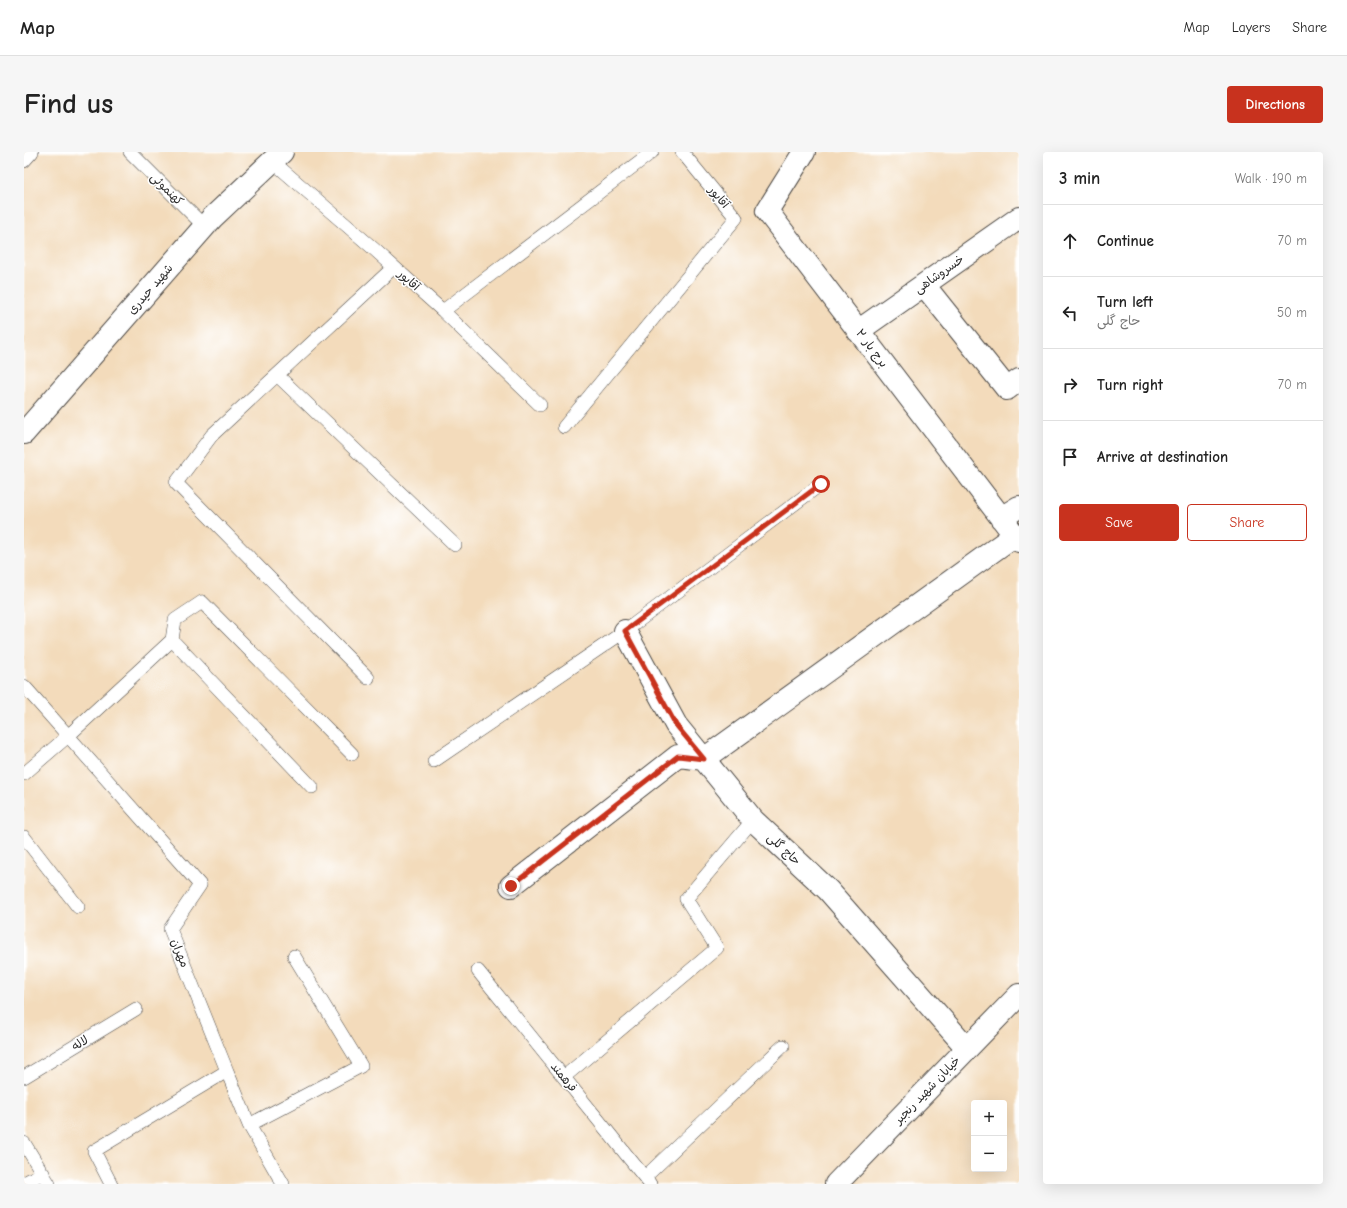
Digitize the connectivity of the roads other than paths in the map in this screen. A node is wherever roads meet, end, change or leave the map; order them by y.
1 (32, 152) edge
2 (130, 152) edge
3 (652, 152) edge
4 (682, 152) edge
5 (804, 152) edge
6 (277, 157) edge
7 (24, 161) edge
8 (1019, 218) edge
9 (204, 227) junction
10 (394, 267) junction
11 (924, 284) junction
12 (443, 311) junction
13 (858, 330) junction
14 (278, 375) junction
15 (1019, 380) edge
16 (540, 405) dead end
17 (564, 427) dead end
18 (24, 433) edge
19 (821, 484) dead end
20 (1010, 512) edge
21 (1017, 538) edge
22 (455, 546) dead end
23 (625, 631) junction
24 (172, 640) junction
25 (368, 678) dead end
26 (24, 686) edge
27 (68, 736) junction
28 (352, 754) dead end
29 (704, 759) junction
30 (434, 761) dead end
31 (24, 774) edge
32 (312, 786) dead end
33 (753, 820) junction
34 (24, 837) edge
35 (511, 886) dead end
36 (78, 907) dead end
37 (294, 956) dead end
38 (478, 971) dead end
39 (1019, 995) edge
40 (136, 1009) dead end
41 (783, 1046) dead end
42 (968, 1048) junction
43 (227, 1071) junction
44 (24, 1077) edge
45 (564, 1077) junction
46 (249, 1125) junction
47 (24, 1143) edge
48 (46, 1179) edge
49 (648, 1181) edge
50 (24, 1183) edge
51 (111, 1184) edge
52 (283, 1184) edge
53 (836, 1184) edge

1 - 7 lane
2 - 9 lane, کهنموئی
3 - 12 lane
4 - 17 lane, آقاپور
5 - 13 street, برج بار ۲
6 - 9 street, شهید حیدری
6 - 10 lane, آقاپور
8 - 11 street, خسروشاهی
9 - 18 street, شهید حیدری
10 - 12 lane, آقاپور
10 - 14 lane
11 - 13 street, خسروشاهی
11 - 15 street
12 - 16 lane, آقاپور
13 - 20 street, برج بار ۲
14 - 22 lane
14 - 25 lane
19 - 23 lane
20 - 21 street, برج بار ۲
21 - 29 street
23 - 29 street, حاج گلی
23 - 30 lane
24 - 27 lane
24 - 28 lane
24 - 32 lane
26 - 27 lane, مهران
27 - 31 lane
27 - 43 lane, مهران
29 - 33 street, حاج گلی
29 - 35 street
33 - 42 street, حاج گلی
33 - 45 lane
34 - 36 lane
37 - 46 lane
38 - 45 lane, فرهمند
39 - 42 street, خیابان شهید رنجبر
40 - 44 lane, لاله
41 - 49 lane
42 - 53 street, خیابان شهید رنجبر
43 - 46 lane
43 - 51 lane
45 - 49 lane, فرهمند
46 - 52 lane
47 - 48 lane
48 - 50 lane

